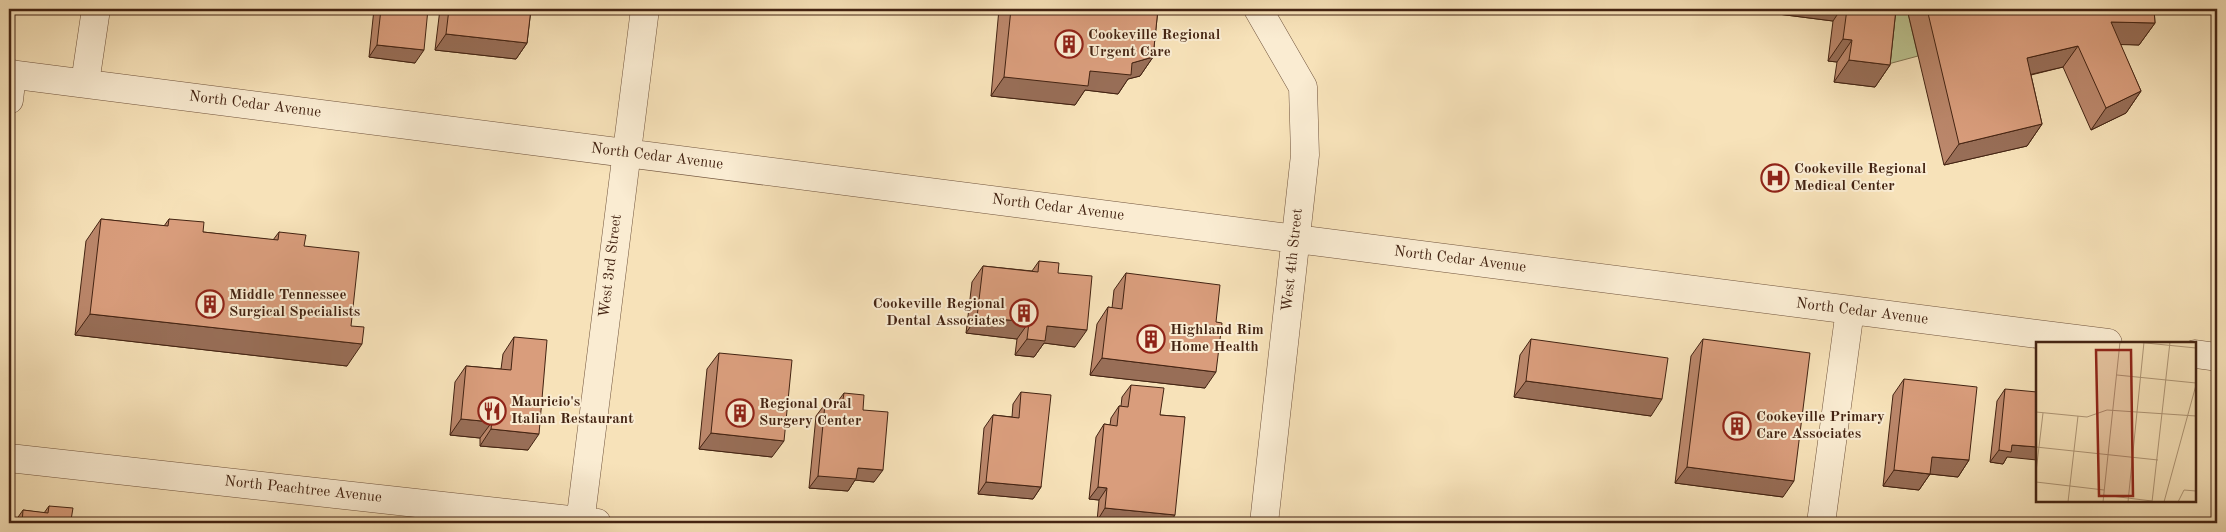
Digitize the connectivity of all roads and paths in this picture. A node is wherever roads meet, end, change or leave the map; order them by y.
1 (96, 9) edge
2 (645, 9) edge
3 (1258, 9) edge
4 (10, 83) edge
5 (85, 83) junction
6 (626, 152) junction
7 (1296, 238) junction
8 (1850, 310) junction
9 (2100, 342) edge
10 (2196, 354) edge
11 (2217, 357) edge
12 (9, 458) edge
13 (586, 523) edge
14 (1264, 523) edge
15 (1821, 523) edge

1 - 5 street
2 - 6 street, West 3rd Street
3 - 7 street, West 4th Street
4 - 5 street, North Cedar Avenue
5 - 6 street, North Cedar Avenue
6 - 7 street, North Cedar Avenue
6 - 13 street, West 3rd Street
7 - 8 street, North Cedar Avenue
7 - 14 street, West 4th Street
8 - 9 street, North Cedar Avenue
8 - 15 street
10 - 11 street
12 - 13 street, North Peachtree Avenue

